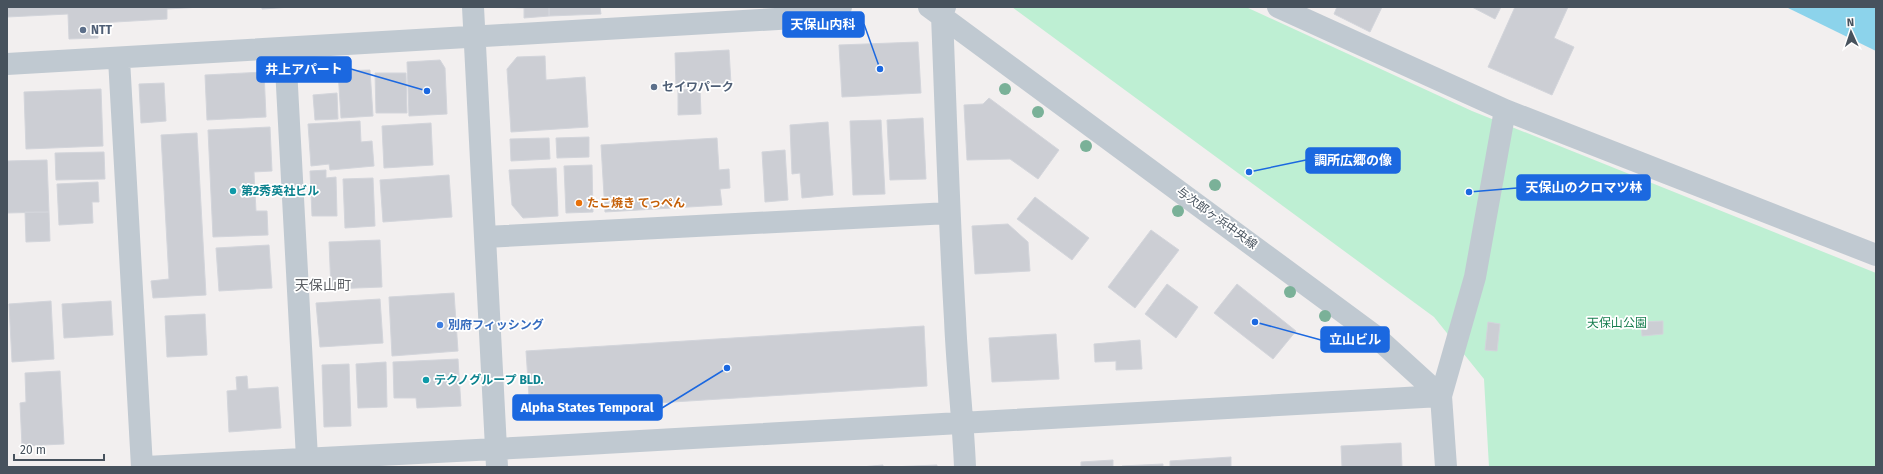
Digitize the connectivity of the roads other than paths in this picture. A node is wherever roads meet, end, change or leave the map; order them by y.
1 (472, 7) edge
2 (841, 7) edge
3 (1278, 7) edge
4 (939, 10) edge
5 (474, 37) junction
6 (285, 49) junction
7 (119, 59) junction
8 (7, 64) edge
9 (1505, 110) junction
10 (949, 213) junction
11 (485, 237) junction
12 (1876, 256) edge
13 (1441, 396) junction
14 (963, 422) junction
15 (307, 458) junction
16 (497, 458) edge
17 (142, 467) edge
18 (146, 467) edge
19 (965, 467) edge
20 (1446, 467) edge

1 - 5 street
2 - 5 street
3 - 9 street
4 - 10 street
4 - 13 street, 与次郎ヶ浜中央線
5 - 6 street
5 - 11 street
6 - 7 street
6 - 15 street
7 - 8 street
7 - 17 street
9 - 12 street
9 - 13 street
10 - 11 street
10 - 14 street
11 - 16 street
13 - 14 street
13 - 20 street
14 - 16 street
14 - 19 street
15 - 16 street
15 - 18 street

